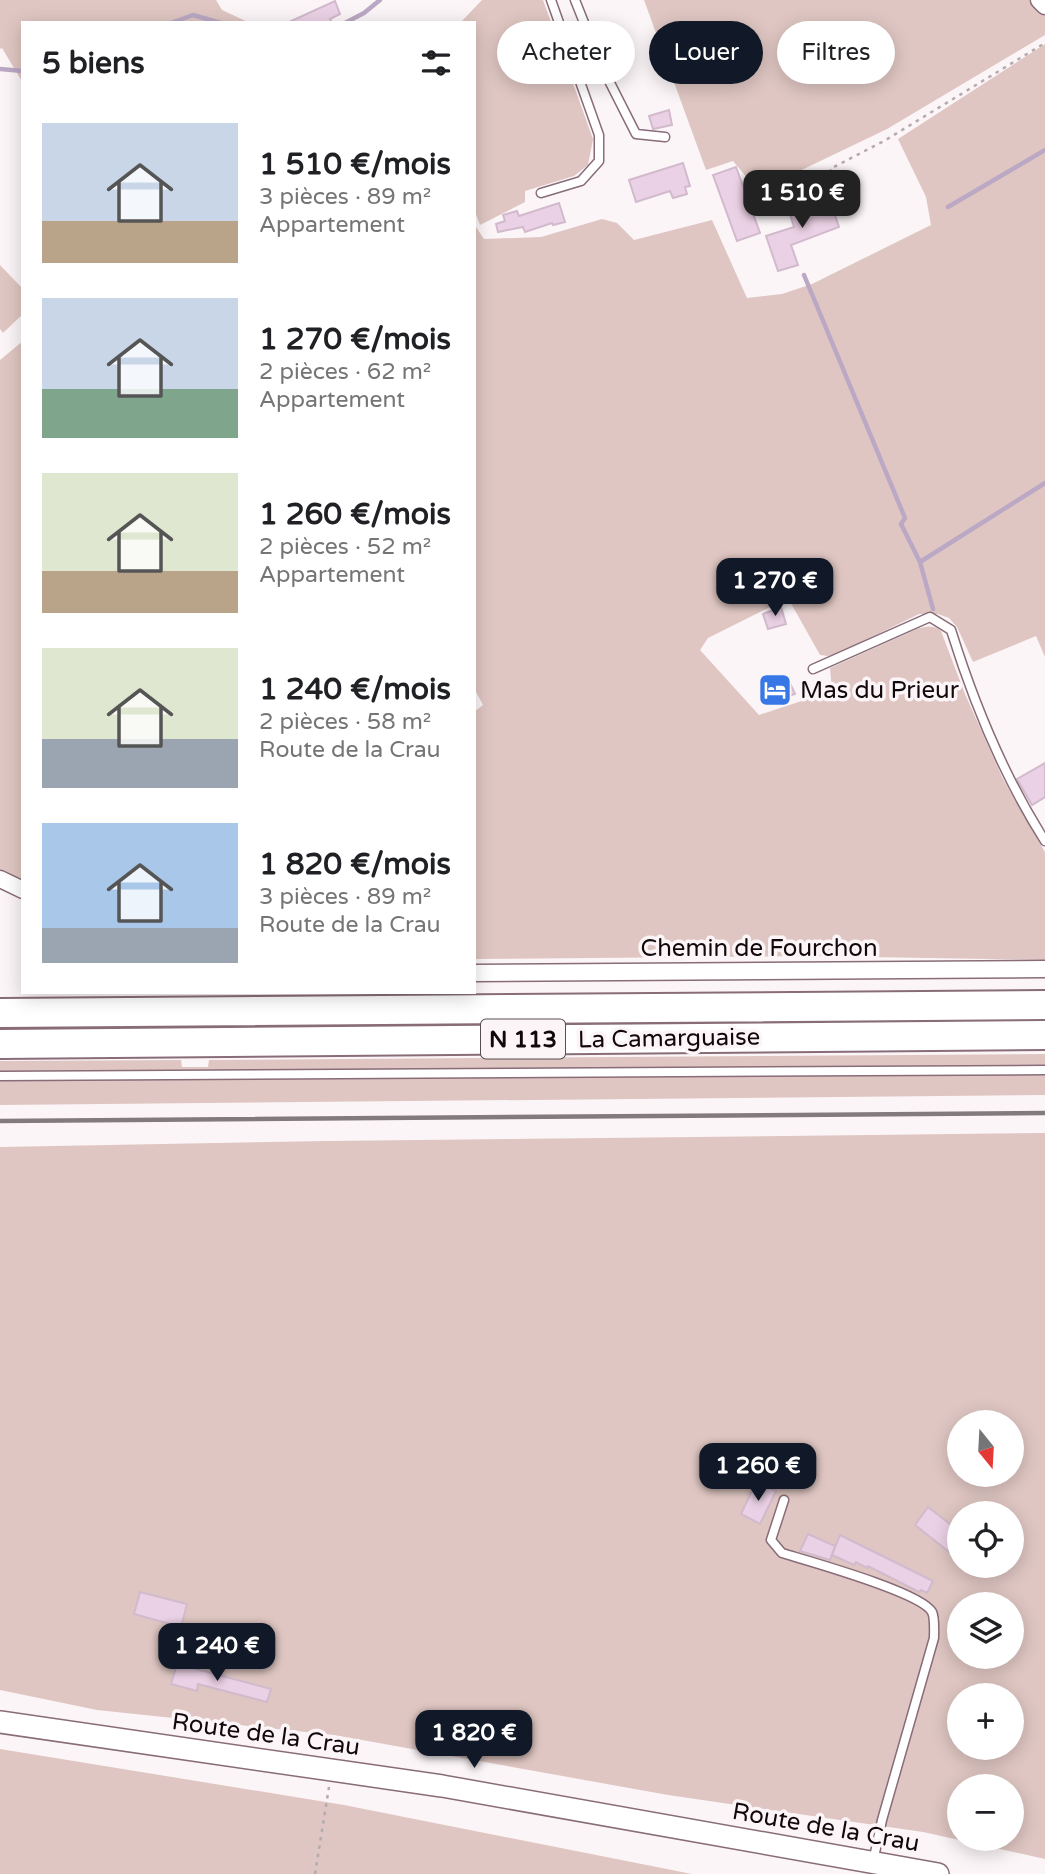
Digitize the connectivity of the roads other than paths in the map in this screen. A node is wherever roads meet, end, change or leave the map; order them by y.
1 (551, 0) edge
2 (575, 0) edge
3 (1039, 0) edge
4 (1045, 6) edge
5 (665, 137) dead end
6 (541, 193) dead end
7 (813, 669) dead end
8 (1045, 841) edge
9 (0, 879) edge
10 (21, 889) edge
11 (1045, 968) edge
12 (476, 973) edge
13 (1045, 1005) edge
14 (0, 1013) edge
15 (1045, 1035) edge
16 (0, 1044) edge
17 (1045, 1070) edge
18 (0, 1076) edge
19 (785, 1500) dead end
20 (0, 1722) edge
21 (873, 1862) junction
22 (938, 1874) edge

1 - 6 lane
2 - 5 lane
3 - 4 street
7 - 8 lane
9 - 10 street
11 - 12 street, Chemin de Fourchon
13 - 14 highway, La Camarguaise / N 113
15 - 16 highway, La Camarguaise / N 113
17 - 18 lane
19 - 21 lane
20 - 21 main road, Route de la Crau
21 - 22 main road, Route de la Crau

